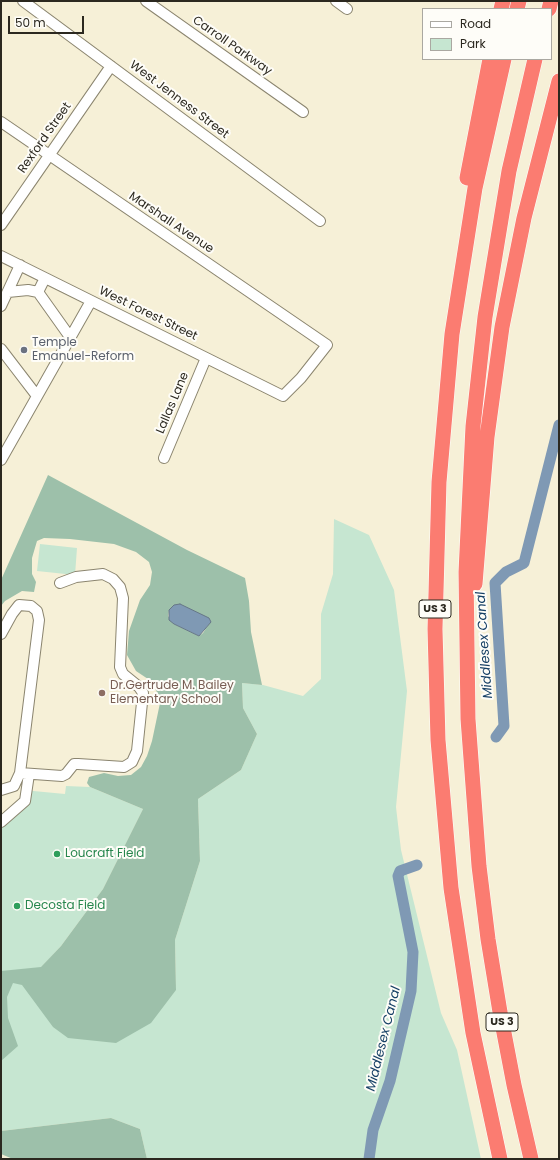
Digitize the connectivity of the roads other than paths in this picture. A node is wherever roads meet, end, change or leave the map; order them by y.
1 (23, 1) edge
2 (146, 1) edge
3 (336, 1) edge
4 (348, 9) dead end
5 (490, 60) edge
6 (504, 60) edge
7 (535, 60) edge
8 (111, 66) junction
9 (559, 81) edge
10 (303, 112) dead end
11 (1, 122) edge
12 (49, 155) junction
13 (320, 221) dead end
14 (1, 225) edge
15 (1, 256) edge
16 (20, 266) junction
17 (45, 278) junction
18 (8, 292) junction
19 (38, 292) junction
20 (91, 300) junction
21 (1, 306) edge
22 (70, 337) junction
23 (1, 350) edge
24 (206, 358) junction
25 (37, 396) junction
26 (283, 396) joint
27 (445, 409) junction
28 (164, 458) dead end
29 (1, 460) edge
30 (60, 583) dead end
31 (1, 634) edge
32 (467, 683) junction
33 (25, 774) junction
34 (1, 790) edge
35 (1, 822) edge
36 (500, 1159) edge
37 (530, 1159) edge

1 - 8 street, West Jenness Street
2 - 10 street, Carroll Parkway
3 - 4 street
5 - 27 highway
6 - 27 highway, US 3
7 - 32 highway, US 3
8 - 12 street, Rexford Street
8 - 13 street, West Jenness Street
9 - 32 highway
11 - 12 street, Marshall Avenue
12 - 14 street, Rexford Street
12 - 26 street, Marshall Avenue
15 - 16 street, West Forest Street
16 - 17 street, West Forest Street
16 - 18 street
17 - 19 street
17 - 20 street, West Forest Street
18 - 19 street
18 - 21 street
19 - 22 street
20 - 22 street
20 - 24 street, West Forest Street
22 - 25 street
23 - 25 street
24 - 26 street, West Forest Street
24 - 28 street, Lallas Lane
25 - 29 street
27 - 36 highway, US 3
30 - 33 street
31 - 33 street
32 - 37 highway, US 3
33 - 34 street
33 - 35 street

